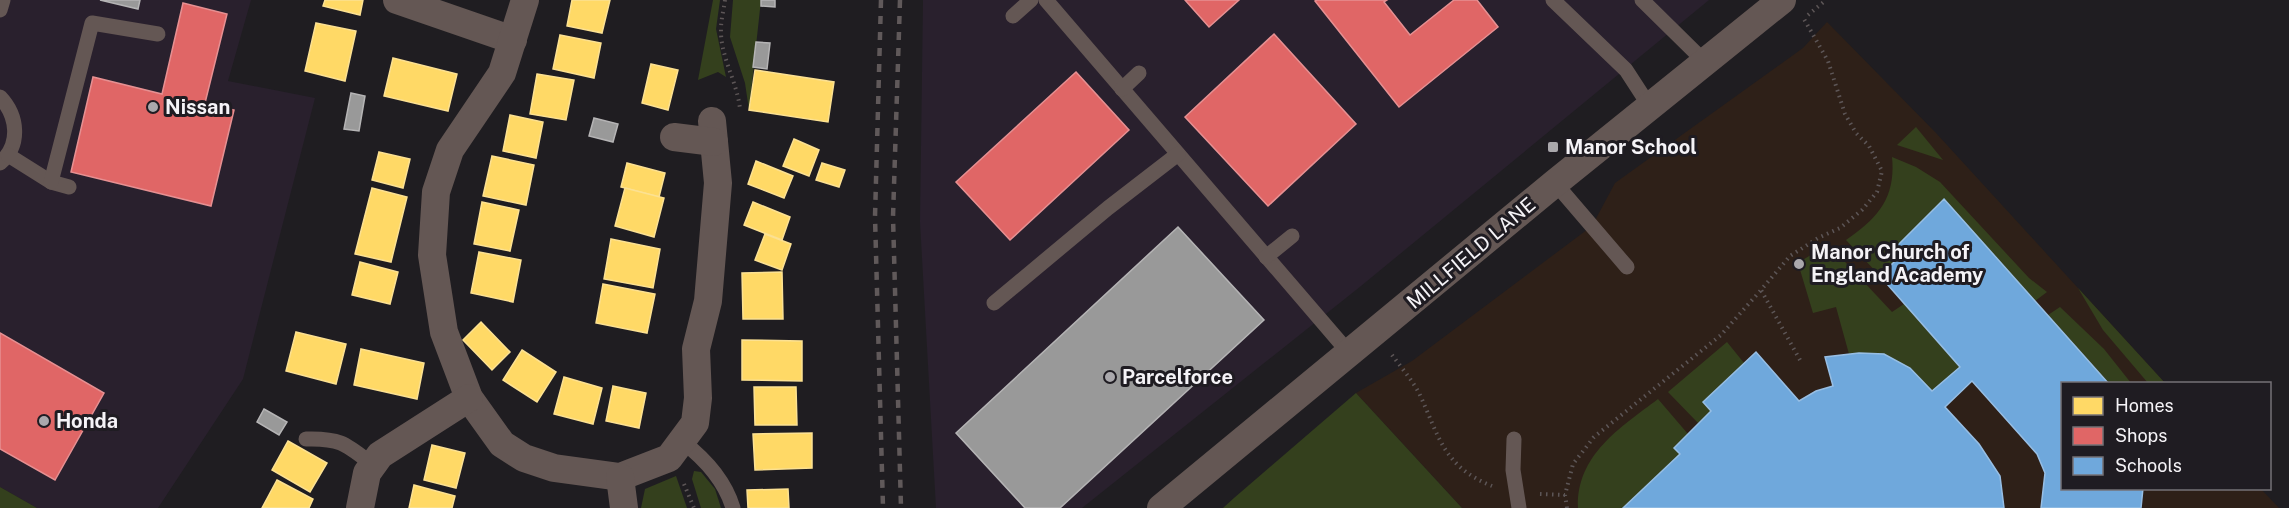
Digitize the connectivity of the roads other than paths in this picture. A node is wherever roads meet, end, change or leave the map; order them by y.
1 (3, 0) edge
2 (397, 0) edge
3 (525, 0) edge
4 (1031, 0) edge
5 (1046, 0) edge
6 (1553, 0) edge
7 (1642, 0) edge
8 (1789, 6) edge
9 (0, 10) edge
10 (1013, 16) dead end
11 (158, 34) dead end
12 (513, 40) junction
13 (1705, 62) junction
14 (1139, 73) dead end
15 (1122, 89) junction
16 (0, 97) edge
17 (1650, 107) junction
18 (674, 137) dead end
19 (1178, 154) junction
20 (4, 159) edge
21 (51, 182) junction
22 (1555, 183) junction
23 (69, 187) dead end
24 (1293, 236) dead end
25 (1266, 257) junction
26 (1627, 267) dead end
27 (994, 303) dead end
28 (1350, 354) junction
29 (468, 398) junction
30 (306, 439) dead end
31 (1514, 439) dead end
32 (683, 442) junction
33 (372, 465) junction
34 (620, 477) junction
35 (1517, 500) edge
36 (360, 508) edge
37 (624, 508) edge
38 (733, 508) edge
39 (1161, 508) edge

1 - 9 lane
2 - 12 street
3 - 12 street
4 - 10 lane
5 - 15 lane
6 - 17 lane
7 - 13 lane
8 - 13 street, MILLFIELD LANE
11 - 21 lane
12 - 29 street
13 - 17 street, MILLFIELD LANE
14 - 15 lane
15 - 19 lane
16 - 20 lane
17 - 22 street, MILLFIELD LANE
18 - 32 street
19 - 25 lane
19 - 27 lane
20 - 21 lane
21 - 23 lane
22 - 26 lane
22 - 28 street, MILLFIELD LANE
24 - 25 lane
25 - 28 lane
28 - 39 street, MILLFIELD LANE
29 - 33 street
29 - 34 street
30 - 33 lane
31 - 35 lane
32 - 34 street
32 - 38 lane
33 - 36 street
34 - 37 street

